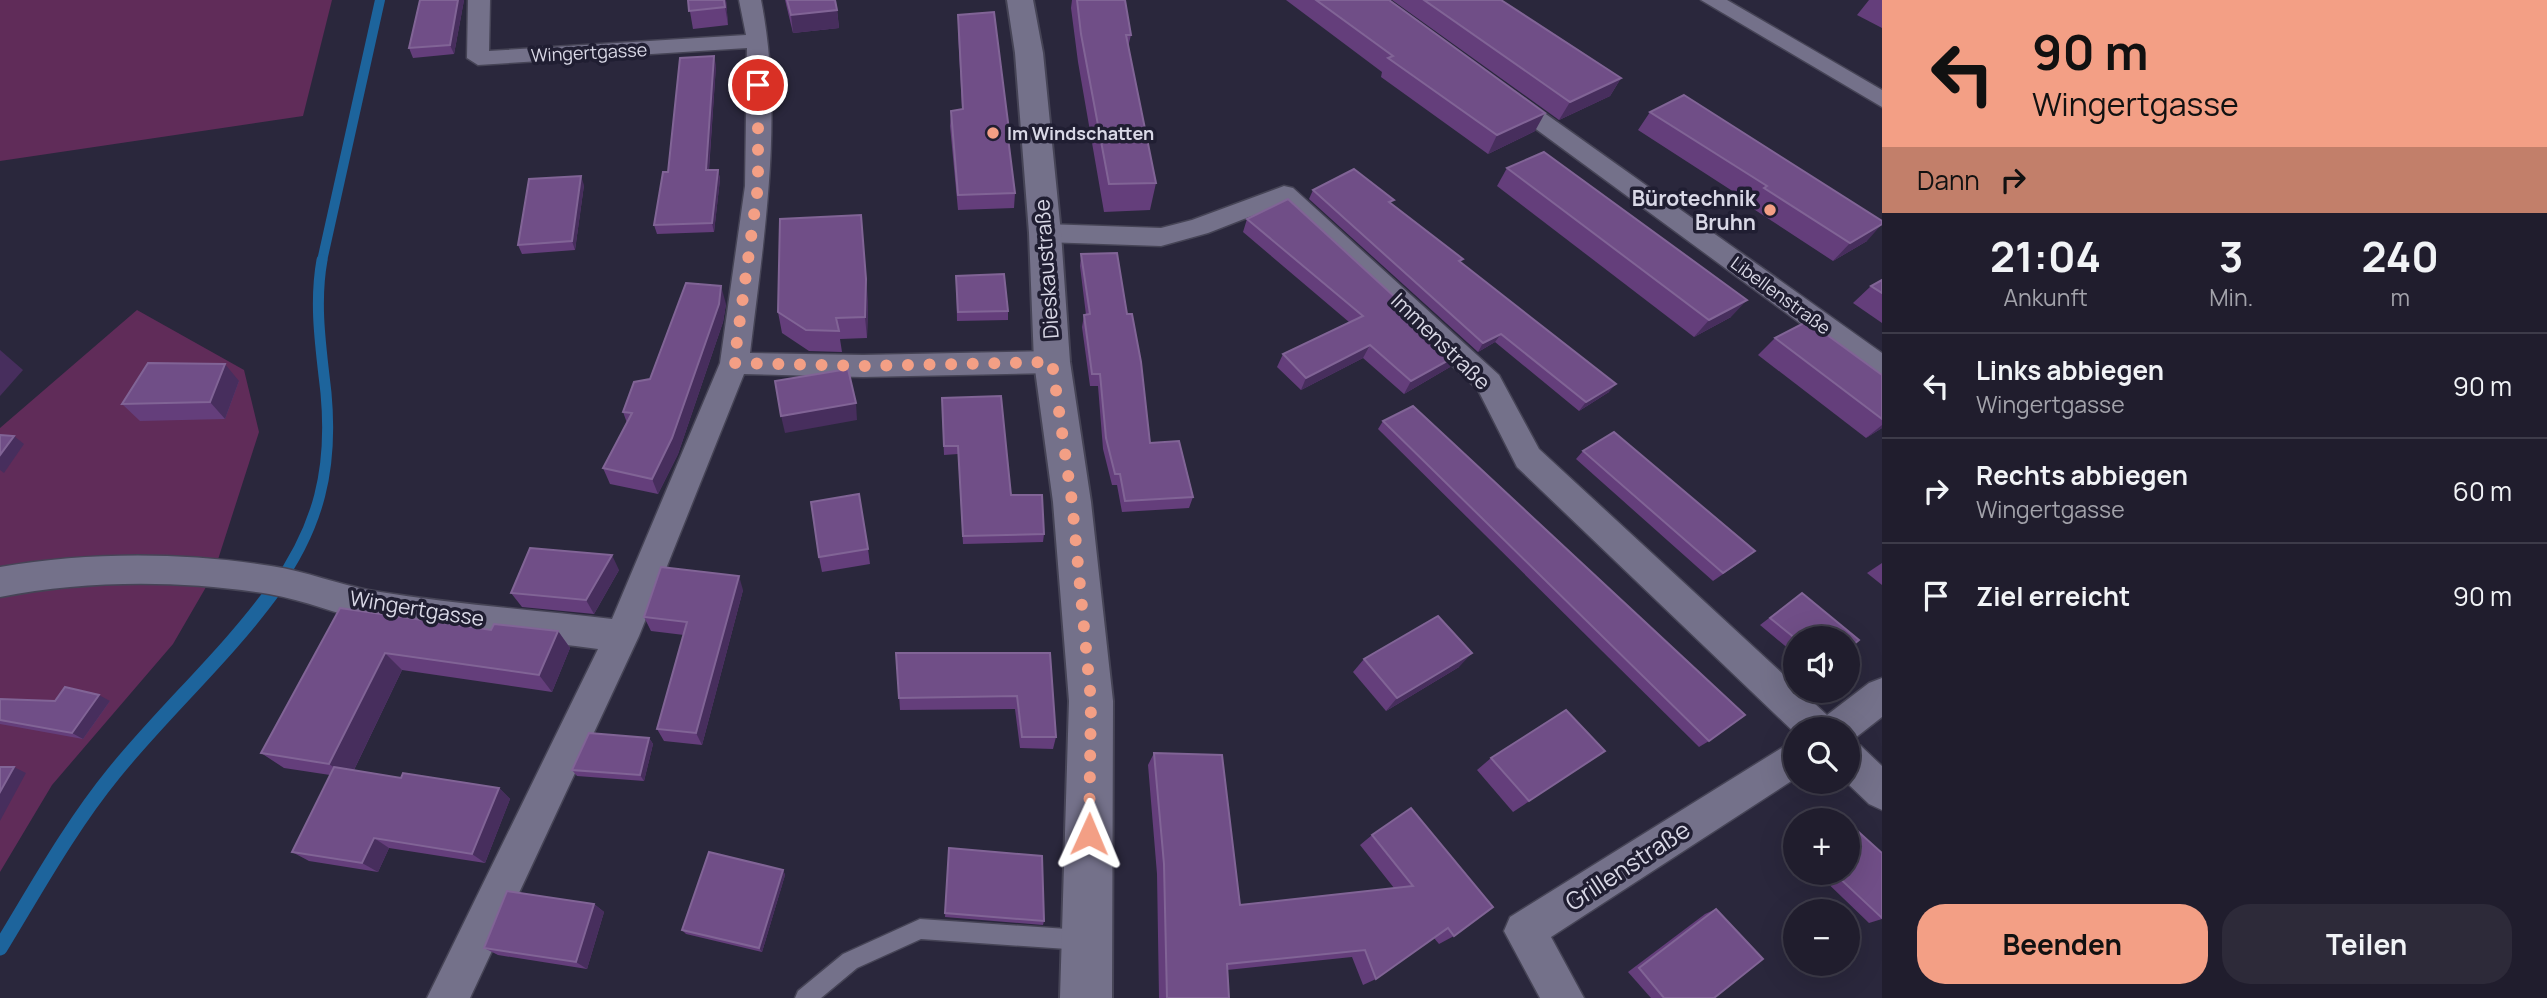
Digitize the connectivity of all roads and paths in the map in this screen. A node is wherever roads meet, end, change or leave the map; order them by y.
1 (479, 0) edge
2 (750, 0) edge
3 (1020, 0) edge
4 (1712, 0) edge
5 (758, 41) junction
6 (1486, 82) edge
7 (1882, 100) edge
8 (1045, 233) junction
9 (1052, 362) junction
10 (734, 363) junction
11 (1882, 368) edge
12 (0, 582) edge
13 (622, 636) junction
14 (1882, 695) edge
15 (1804, 717) edge
16 (1853, 717) edge
17 (1783, 765) edge
18 (1860, 770) edge
19 (1882, 791) edge
20 (1088, 940) junction
21 (448, 998) edge
22 (805, 998) edge
23 (1086, 998) edge
24 (1563, 998) edge

1 - 5 street, Wingertgasse
2 - 5 street
3 - 8 main road, Dieskaustraße
4 - 7 street
5 - 10 street
6 - 11 street, Libellenstraße
8 - 9 main road, Dieskaustraße
8 - 15 street, Immenstraße
9 - 10 street
9 - 20 main road, Dieskaustraße
10 - 13 street
12 - 13 street, Wingertgasse
13 - 21 street
14 - 16 street
17 - 24 street, Grillenstraße
18 - 19 street
20 - 22 lane
20 - 23 main road, Dieskaustraße

